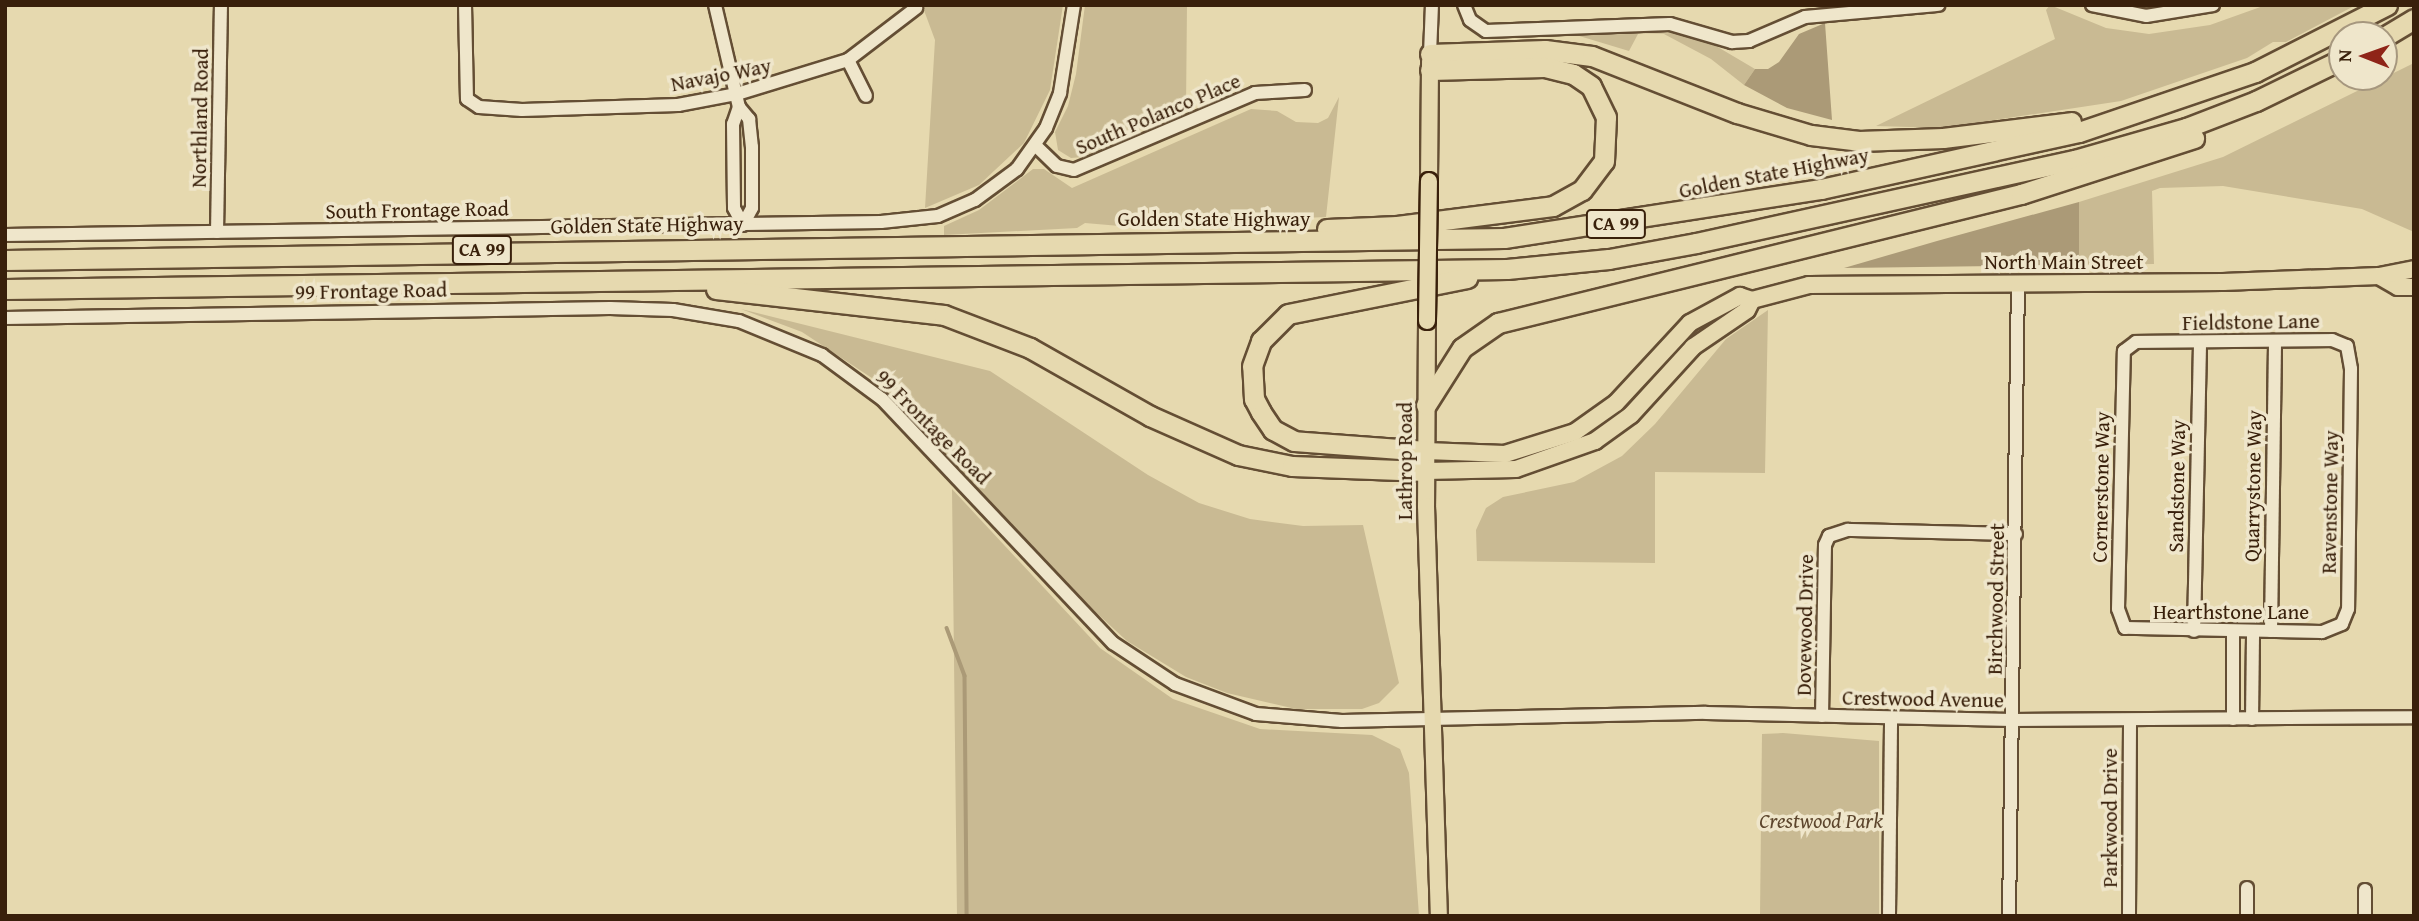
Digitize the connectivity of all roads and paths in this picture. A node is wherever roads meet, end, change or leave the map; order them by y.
1 (221, 5) edge
2 (465, 5) edge
3 (715, 5) edge
4 (1074, 5) edge
5 (1432, 5) edge
6 (1464, 5) edge
7 (1938, 5) edge
8 (2092, 5) edge
9 (2213, 5) edge
10 (2387, 5) edge
11 (916, 8) dead end
12 (2414, 19) edge
13 (2398, 29) edge
14 (848, 60) junction
15 (1430, 62) junction
16 (2328, 68) edge
17 (2328, 70) edge
18 (1305, 90) dead end
19 (866, 96) dead end
20 (738, 100) junction
21 (2142, 112) junction
22 (1035, 145) junction
23 (743, 225) junction
24 (217, 232) junction
25 (5, 234) edge
26 (960, 243) junction
27 (5, 260) edge
28 (1507, 269) junction
29 (2414, 270) edge
30 (2379, 276) junction
31 (663, 280) junction
32 (2018, 283) junction
33 (2414, 287) edge
34 (5, 289) edge
35 (1752, 300) junction
36 (5, 318) edge
37 (2275, 341) junction
38 (2200, 342) junction
39 (2123, 378) joint
40 (1426, 405) junction
41 (2351, 406) joint
42 (1426, 451) junction
43 (1426, 471) junction
44 (2016, 534) junction
45 (2118, 597) joint
46 (2329, 630) joint
47 (2194, 631) junction
48 (2233, 631) junction
49 (2253, 631) junction
50 (2271, 631) junction
51 (1822, 716) junction
52 (2414, 716) edge
53 (1432, 719) junction
54 (1891, 719) junction
55 (2233, 719) junction
56 (2252, 719) junction
57 (2012, 720) junction
58 (2130, 721) junction
59 (2247, 888) dead end
60 (2365, 890) dead end
61 (1438, 916) edge
62 (1889, 916) edge
63 (2009, 916) edge
64 (2129, 916) edge
65 (2247, 916) edge
66 (2365, 916) edge

1 - 24 street, Northland Road
2 - 20 street, Navajo Way
3 - 20 street
4 - 22 street, South Frontage Road
5 - 15 street, Lathrop Road
6 - 7 street
8 - 9 street
10 - 21 highway, Golden State Highway / CA 99
11 - 14 street, Navajo Way
12 - 13 highway
14 - 19 street
14 - 20 street, Navajo Way
15 - 21 highway
15 - 26 highway
15 - 40 main road, Lathrop Road, bridge
16 - 28 highway, CA 99
17 - 40 highway
18 - 22 street, South Polanco Place
20 - 23 street
20 - 23 street
21 - 26 highway, Golden State Highway / CA 99
22 - 23 street, South Frontage Road
23 - 24 street, South Frontage Road
24 - 25 street, South Frontage Road
26 - 27 highway, Golden State Highway / CA 99
28 - 31 highway, CA 99
28 - 42 highway
29 - 30 main road, North Main Street
30 - 32 main road, North Main Street
30 - 33 main road, North Main Street
31 - 34 highway, CA 99
31 - 43 highway
32 - 35 main road, North Main Street
32 - 44 street, Birchwood Street
35 - 42 main road, North Main Street
35 - 43 main road, North Main Street
36 - 53 street, 99 Frontage Road
37 - 38 street, Fieldstone Lane
37 - 41 street, Fieldstone Lane
37 - 50 street, Quarrystone Way
38 - 39 street, Fieldstone Lane
38 - 47 street, Sandstone Way
39 - 45 street, Cornerstone Way
40 - 42 main road, Lathrop Road
41 - 46 street, Ravenstone Way
42 - 43 main road, Lathrop Road
43 - 53 main road, Lathrop Road
44 - 51 street, Dovewood Drive
44 - 57 street, Birchwood Street
45 - 47 street, Hearthstone Lane
46 - 50 street, Hearthstone Lane
47 - 48 street, Hearthstone Lane
48 - 49 street, Hearthstone Lane
48 - 55 street
49 - 50 street, Hearthstone Lane
49 - 56 street
51 - 53 street, Crestwood Avenue
51 - 54 street, Crestwood Avenue
52 - 56 street, Crestwood Avenue
53 - 61 main road, Lathrop Road
54 - 57 street, Crestwood Avenue
54 - 62 street
55 - 56 street, Crestwood Avenue
55 - 58 street, Crestwood Avenue
57 - 58 street, Crestwood Avenue
57 - 63 street, Birchwood Street
58 - 64 street, Parkwood Drive
59 - 65 street
60 - 66 street

